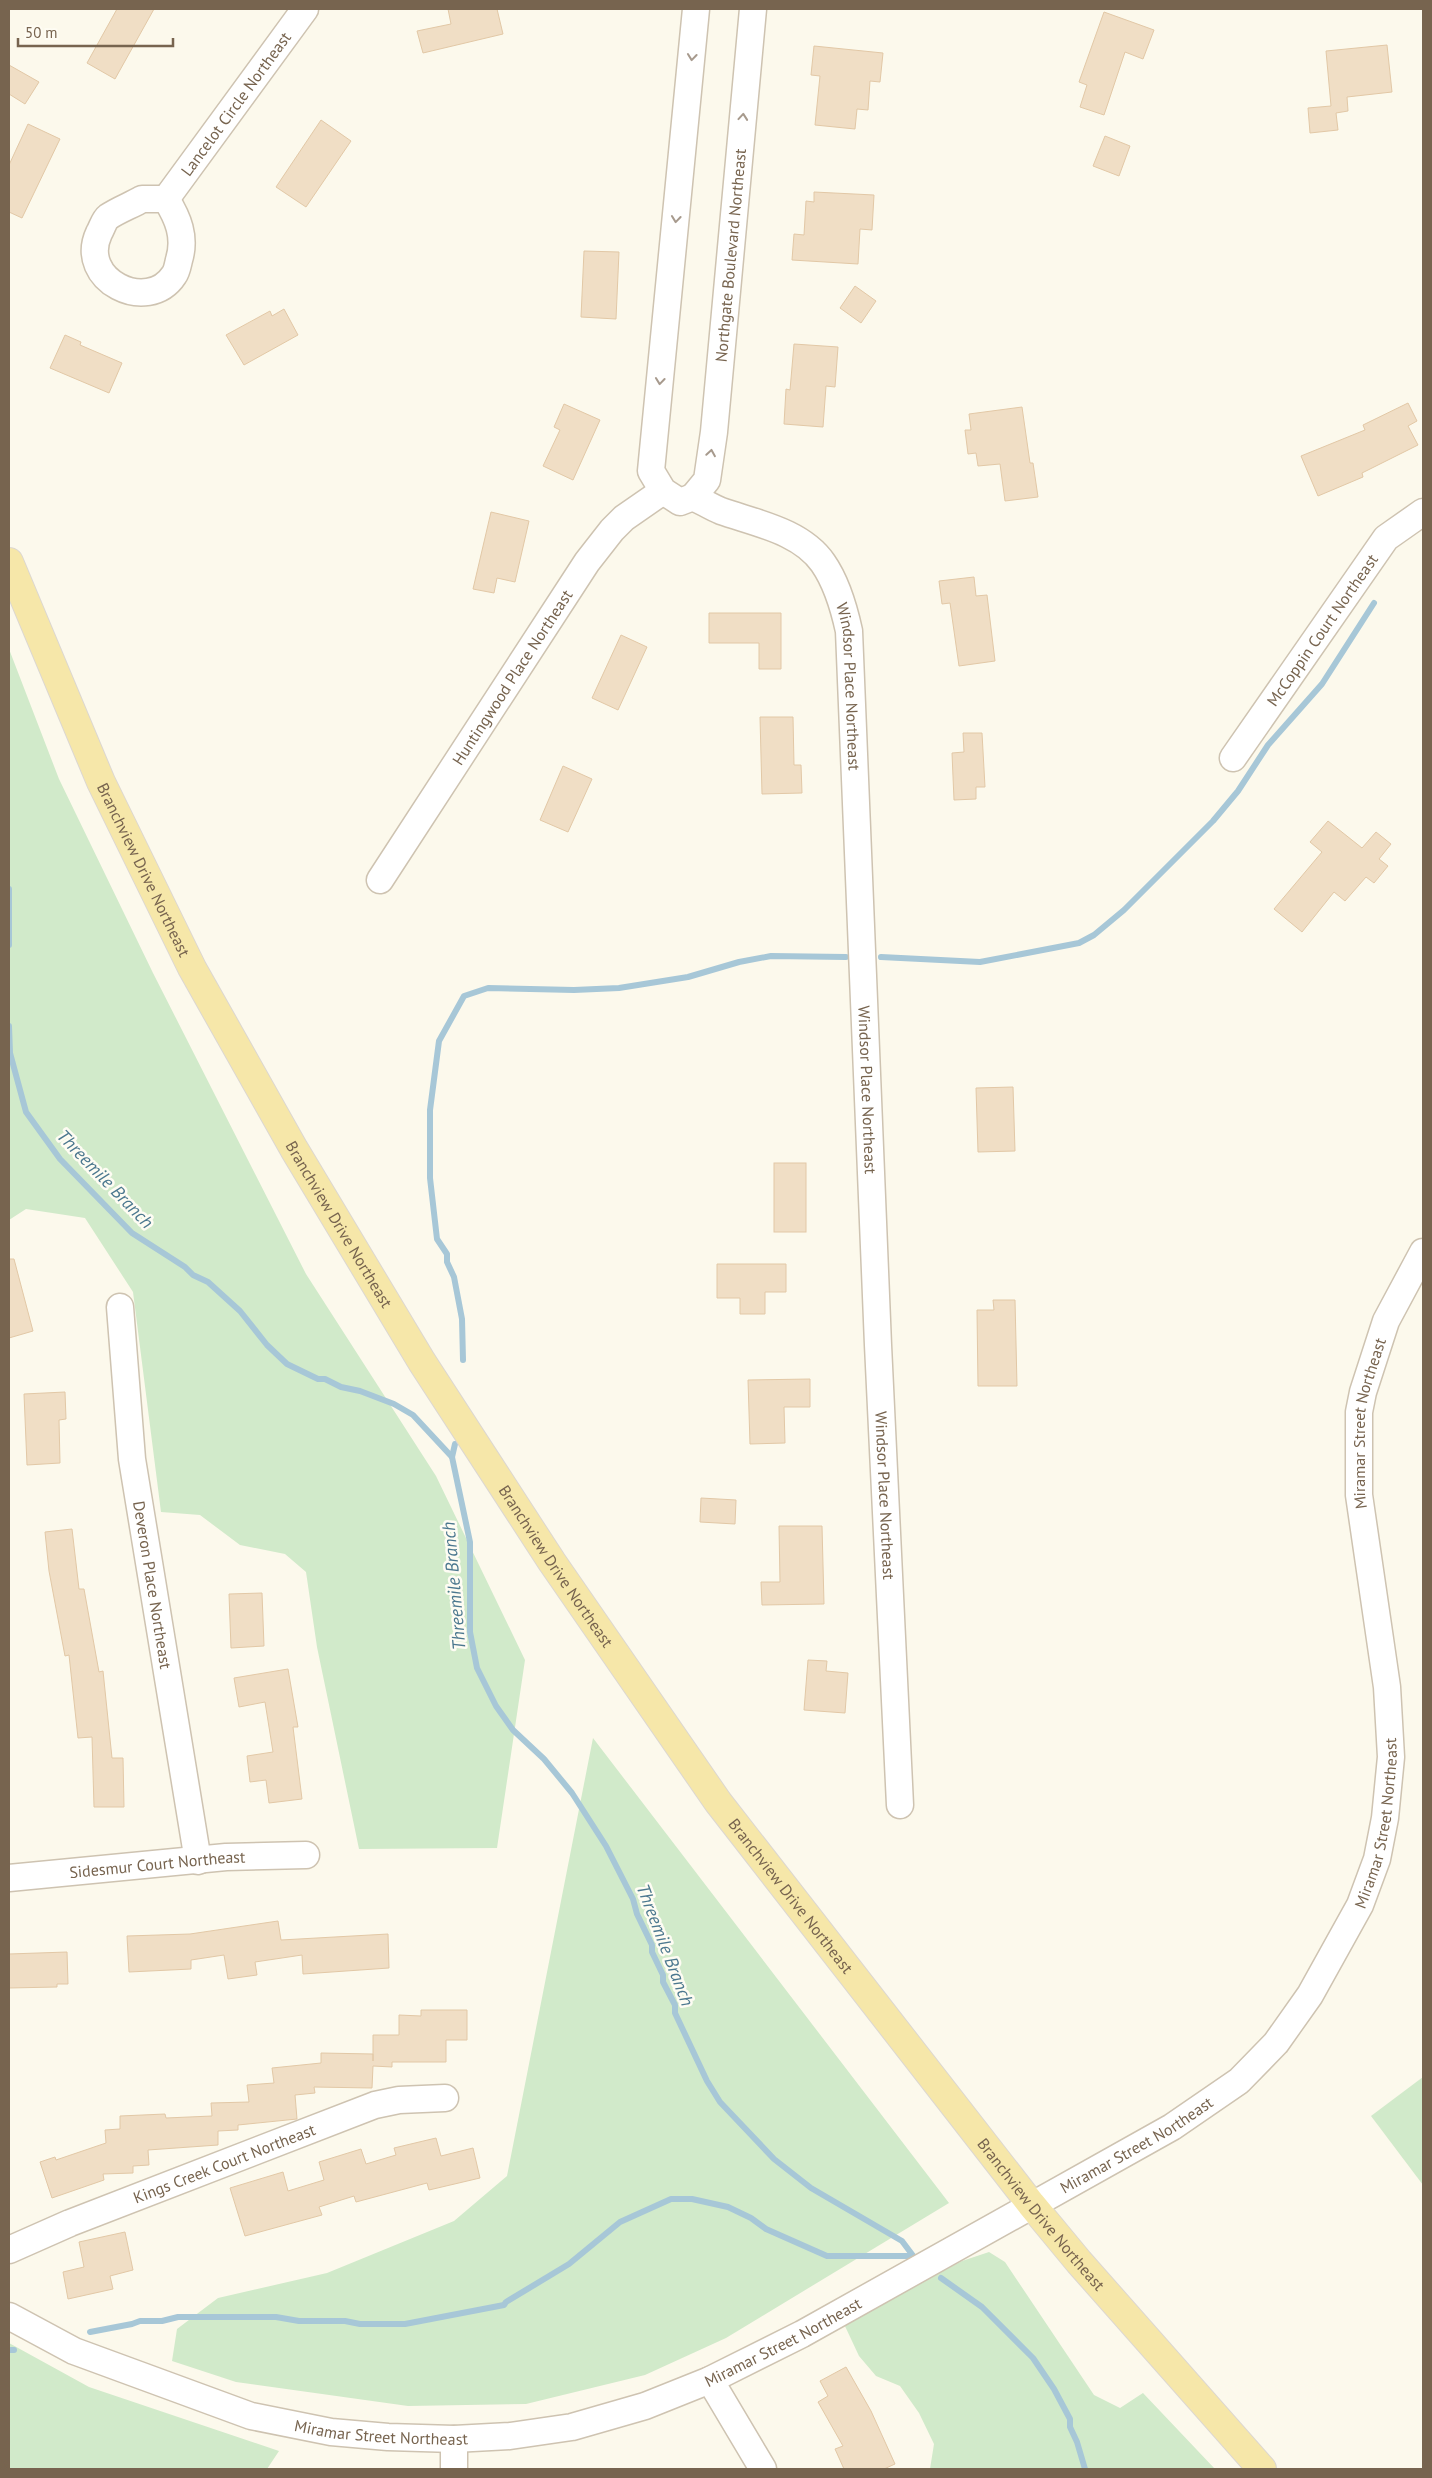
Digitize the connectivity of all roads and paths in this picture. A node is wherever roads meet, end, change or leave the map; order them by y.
1 (305, 9) edge
2 (696, 9) edge
3 (748, 9) edge
4 (754, 9) edge
5 (166, 199) dead end
6 (663, 491) junction
7 (693, 497) junction
8 (1423, 512) edge
9 (9, 562) edge
10 (1233, 758) dead end
11 (380, 880) dead end
12 (1423, 1252) edge
13 (120, 1307) dead end
14 (900, 1805) dead end
15 (306, 1855) dead end
16 (198, 1861) junction
17 (9, 1878) edge
18 (445, 2098) dead end
19 (1031, 2204) junction
20 (9, 2250) edge
21 (9, 2316) edge
22 (710, 2380) junction
23 (454, 2439) junction
24 (454, 2469) edge
25 (763, 2469) edge
26 (1262, 2469) edge

1 - 5 street, Lancelot Circle Northeast
2 -> 6 street
3 - 4 street
7 -> 4 street, Northgate Boulevard Northeast
6 - 7 street, Windsor Place Northeast
6 - 11 street, Huntingwood Place Northeast
7 - 14 street, Windsor Place Northeast
8 - 10 street, McCoppin Court Northeast
9 - 19 main road, Branchview Drive Northeast
12 - 19 street, Miramar Street Northeast
13 - 16 street, Deveron Place Northeast
15 - 16 street, Sidesmur Court Northeast
16 - 17 street, Sidesmur Court Northeast
18 - 20 street, Kings Creek Court Northeast
19 - 22 street, Miramar Street Northeast
19 - 26 main road, Branchview Drive Northeast
21 - 23 street, Miramar Street Northeast
22 - 23 street, Miramar Street Northeast
22 - 25 street
23 - 24 street

